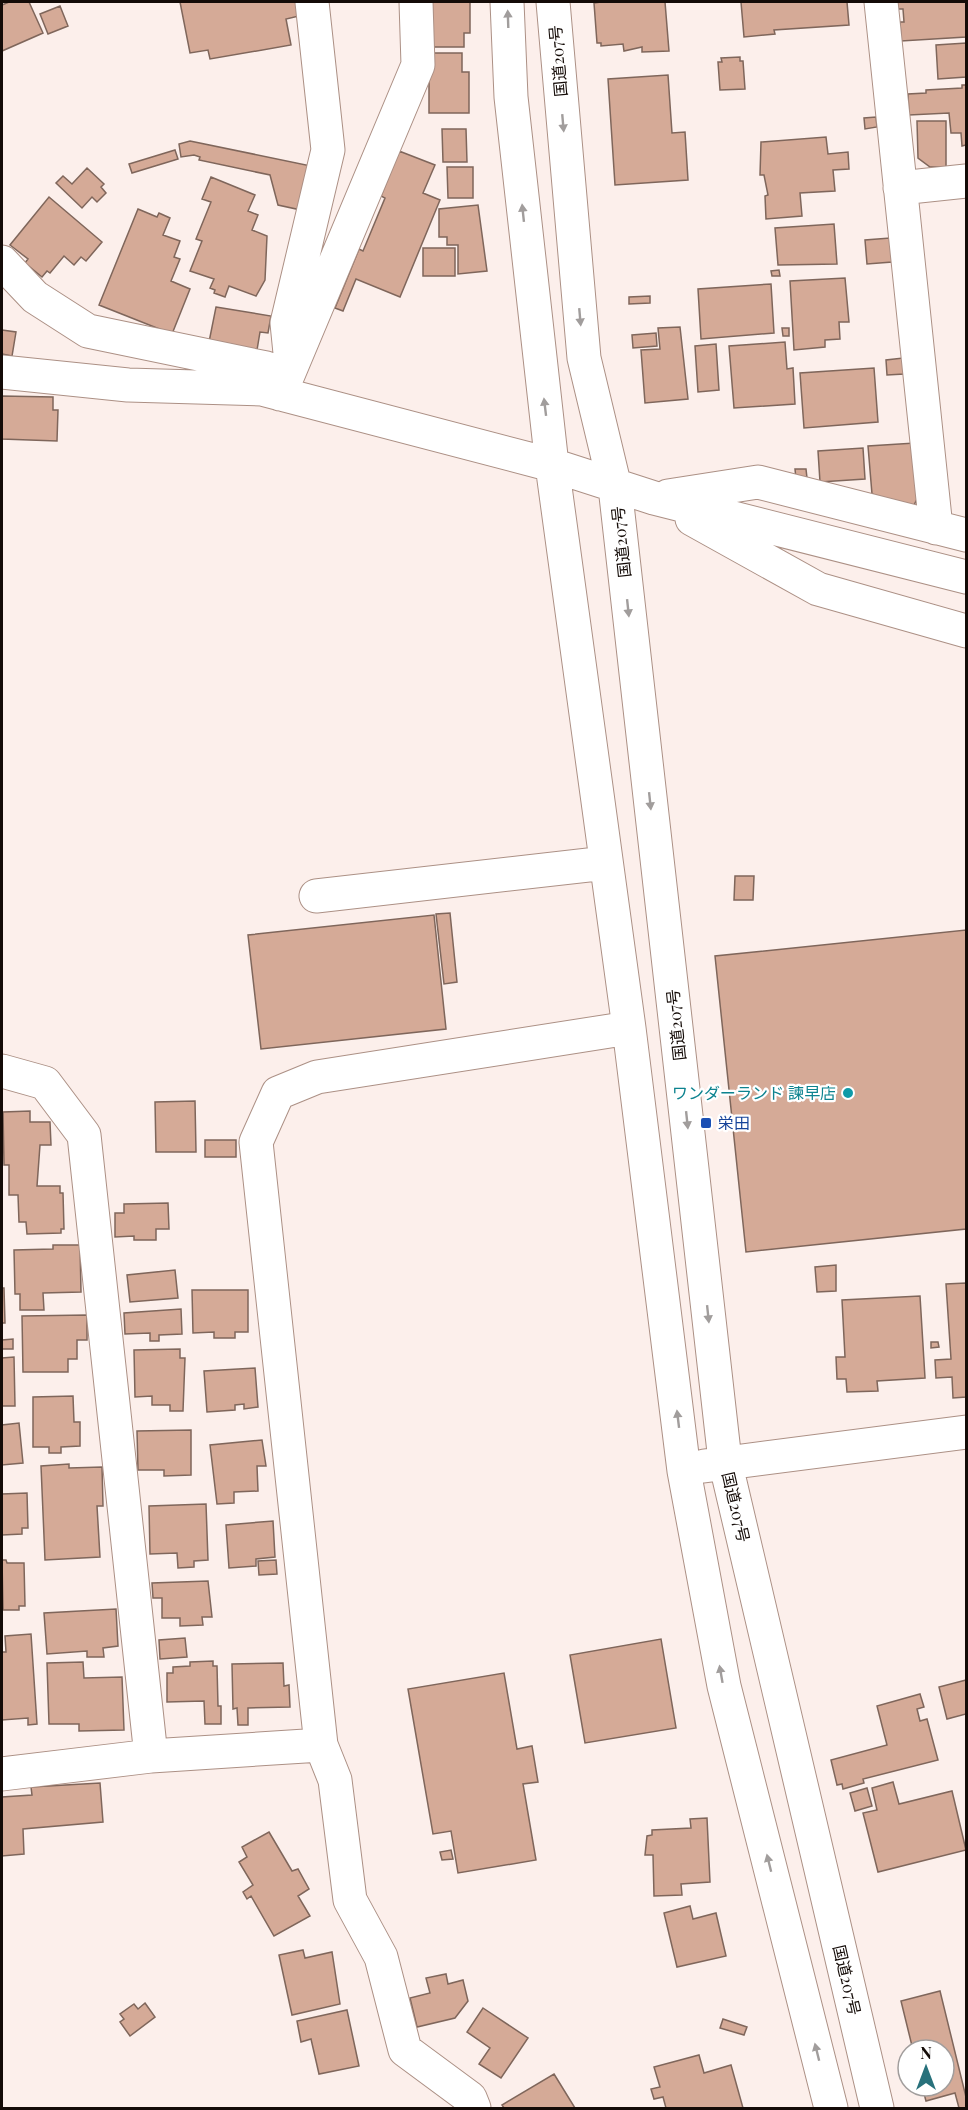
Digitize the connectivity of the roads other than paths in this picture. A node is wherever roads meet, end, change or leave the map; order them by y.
1 (312, 2) edge
2 (416, 2) edge
3 (507, 2) edge
4 (553, 2) edge
5 (881, 2) edge
6 (966, 181) edge
7 (900, 188) junction
8 (2, 262) edge
9 (2, 372) edge
10 (278, 383) junction
11 (552, 465) junction
12 (615, 487) junction
13 (654, 498) junction
14 (951, 531) edge
15 (966, 578) edge
16 (966, 631) edge
17 (606, 862) junction
18 (316, 896) dead end
19 (629, 1028) junction
20 (2, 1071) edge
21 (966, 1432) edge
22 (725, 1461) junction
23 (684, 1471) junction
24 (321, 1745) junction
25 (151, 1756) junction
26 (2, 1774) edge
27 (474, 2109) edge
28 (831, 2109) edge
29 (877, 2109) edge

1 - 10 street
2 - 10 street
11 -> 3 street
4 -> 12 street, 国道207号
5 - 7 street
6 - 7 street
7 - 14 street
8 - 10 street
9 - 10 street
10 - 11 street
11 - 12 street
11 - 17 street
12 - 13 street
12 -> 22 street, 国道207号
13 - 14 street
13 - 15 street
13 - 16 street
17 - 18 street
17 - 19 street
23 -> 19 street
19 - 24 street
20 - 25 street
21 - 22 street
22 - 23 street
22 - 29 street, 国道207号
28 -> 23 street
24 - 25 street
24 - 27 street
25 - 26 street

